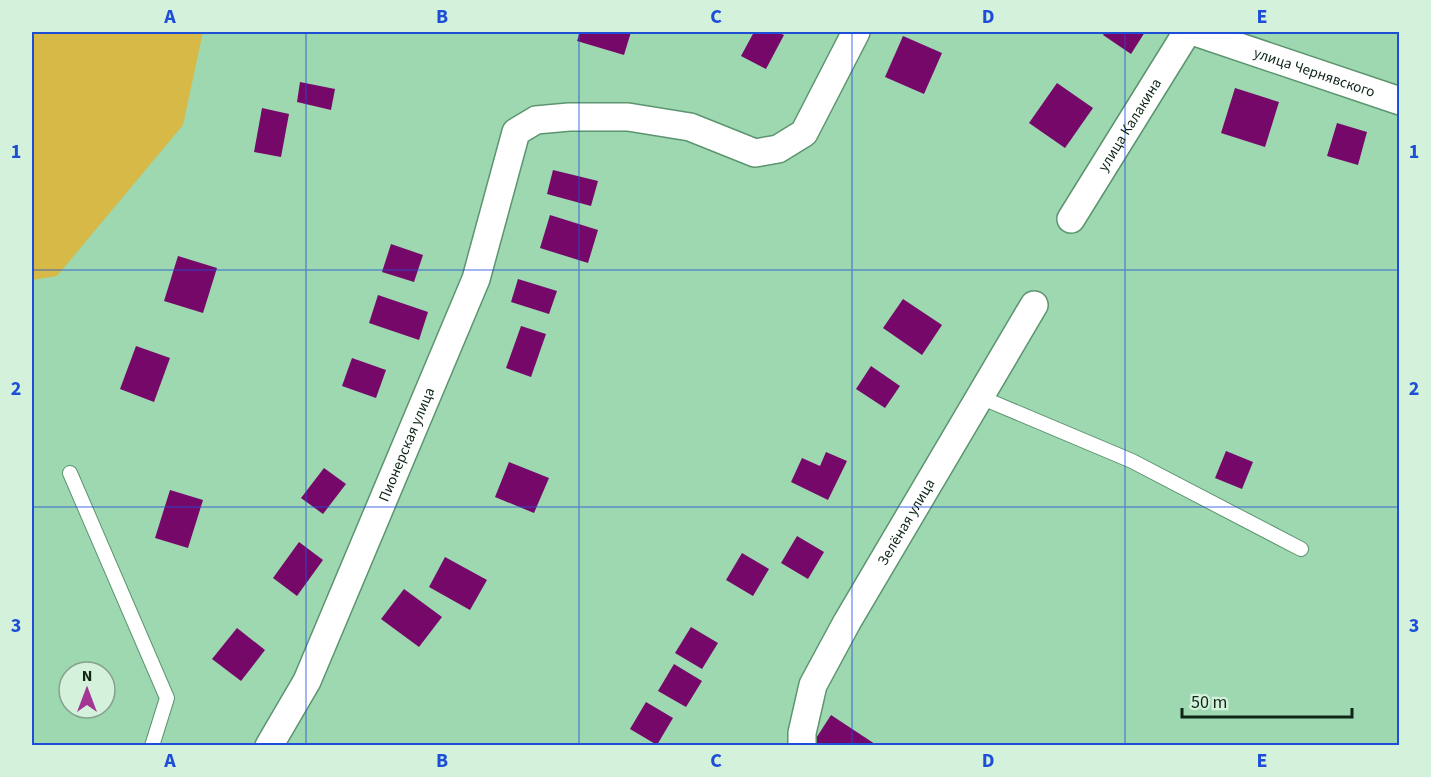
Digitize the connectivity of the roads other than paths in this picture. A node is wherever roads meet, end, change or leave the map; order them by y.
1 (856, 32) edge
2 (1187, 32) edge
3 (1195, 32) edge
4 (1400, 102) edge
5 (1071, 219) dead end
6 (1034, 305) dead end
7 (980, 397) junction
8 (70, 473) dead end
9 (1301, 549) dead end
10 (152, 746) edge
11 (269, 746) edge
12 (802, 746) edge

1 - 11 street, Пионерская улица
2 - 5 street, улица Калакина
3 - 4 street, улица Чернявского
6 - 7 street, Зелёная улица
7 - 9 lane
7 - 12 street, Зелёная улица
8 - 10 lane

